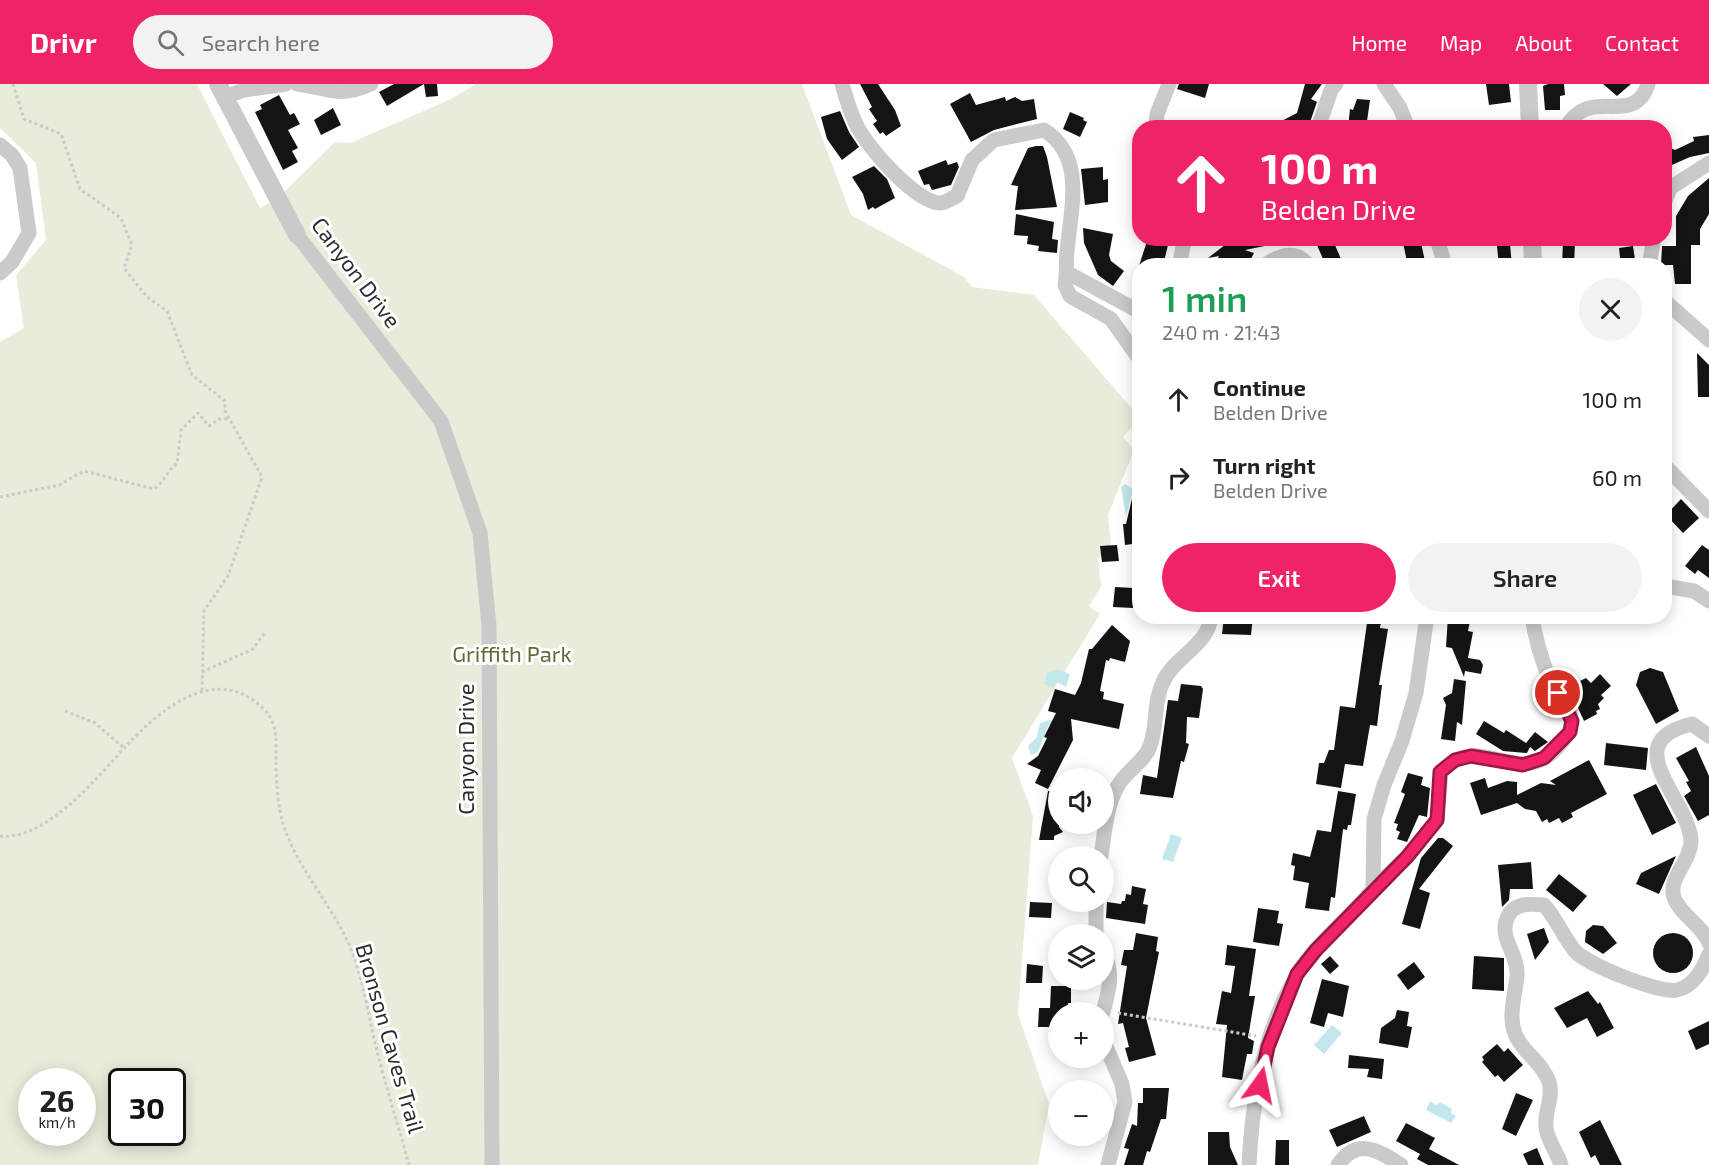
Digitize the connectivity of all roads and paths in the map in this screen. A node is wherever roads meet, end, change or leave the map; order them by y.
1 (13, 84) edge
2 (286, 84) edge
3 (297, 84) edge
4 (371, 84) edge
5 (842, 84) edge
6 (1169, 84) edge
7 (1336, 84) edge
8 (1384, 84) edge
9 (1528, 84) edge
10 (1648, 84) edge
11 (221, 91) edge
12 (1156, 120) edge
13 (1320, 120) edge
14 (1405, 120) edge
15 (1530, 120) edge
16 (1571, 120) edge
17 (0, 145) edge
18 (1709, 163) edge
19 (1672, 187) edge
20 (297, 235) joint
21 (1279, 258) edge
22 (1299, 258) edge
23 (0, 273) edge
24 (1068, 273) junction
25 (1672, 307) edge
26 (1132, 308) edge
27 (1709, 340) edge
28 (1132, 349) edge
29 (231, 419) junction
30 (1672, 473) edge
31 (0, 497) edge
32 (1709, 511) edge
33 (1672, 587) edge
34 (1709, 601) edge
35 (1208, 624) edge
36 (1425, 624) edge
37 (1534, 624) edge
38 (266, 631) dead end
39 (202, 672) junction
40 (202, 691) junction
41 (65, 711) dead end
42 (1709, 736) edge
43 (124, 748) junction
44 (0, 836) edge
45 (1103, 846) edge
46 (1373, 890) junction
47 (1709, 943) edge
48 (1709, 954) edge
49 (1114, 1014) edge
50 (1271, 1039) junction
51 (1114, 1065) edge
52 (409, 1165) edge
53 (492, 1165) edge
54 (1108, 1165) edge
55 (1250, 1165) edge
56 (1338, 1165) edge
57 (1401, 1165) edge
58 (1561, 1165) edge

1 - 29 path
2 - 11 street
3 - 4 street
5 - 24 street
6 - 12 street
7 - 13 street
8 - 14 street
9 - 15 street
10 - 16 street
11 - 20 street, Canyon Drive
17 - 23 street
18 - 19 street
20 - 53 street, Canyon Drive
21 - 22 street
24 - 26 street
24 - 28 street
25 - 27 street
29 - 31 path
29 - 39 path
30 - 32 street
33 - 34 street
35 - 45 street
36 - 46 street
37 - 46 street
38 - 39 path
39 - 40 path
40 - 43 path, Bronson Caves Trail
40 - 52 path, Bronson Caves Trail
41 - 43 path
42 - 47 street
43 - 44 path, Bronson Caves Trail
46 - 50 street
48 - 58 street
49 - 50 path
50 - 55 street
51 - 54 street
56 - 57 street

